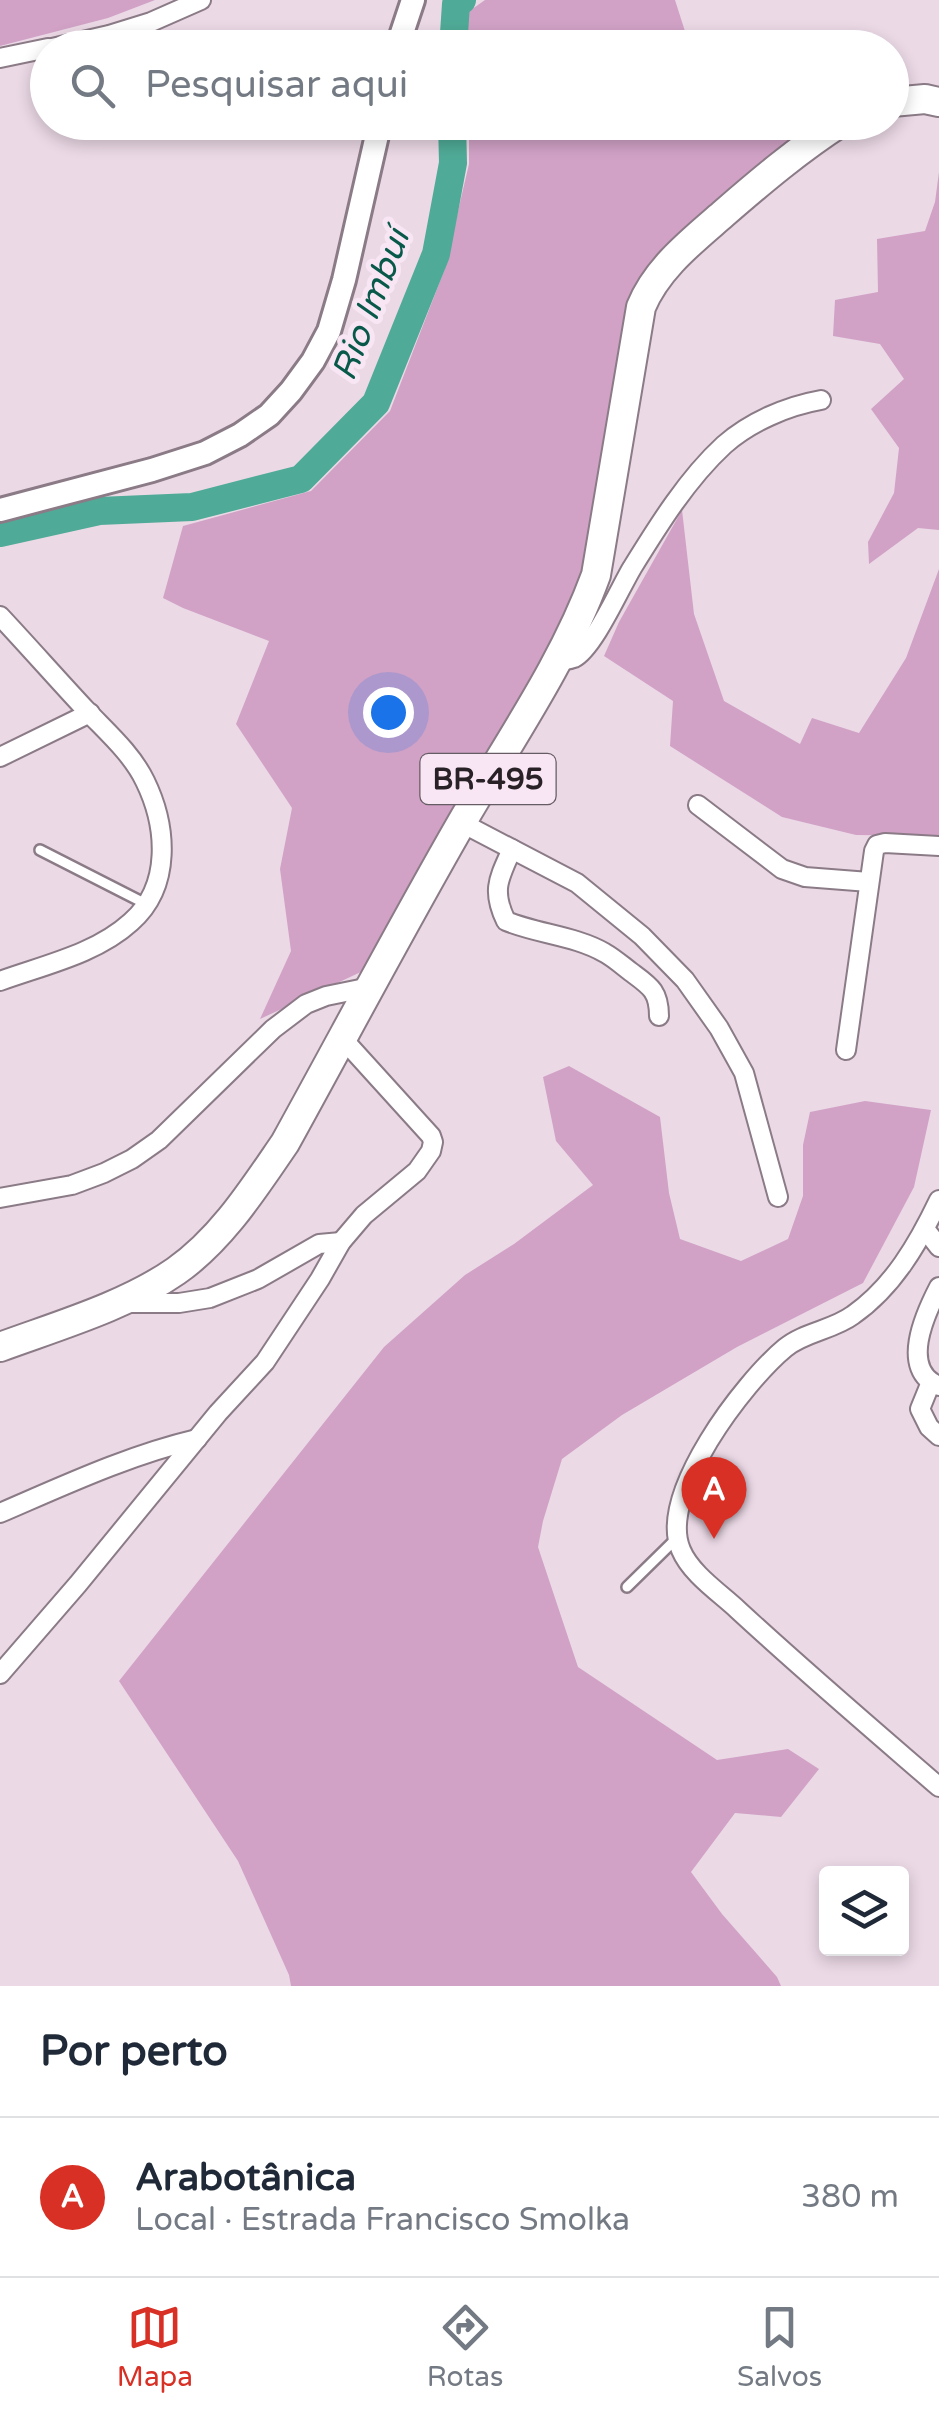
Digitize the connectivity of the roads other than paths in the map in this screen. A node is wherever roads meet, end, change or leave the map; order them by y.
1 (201, 0) edge
2 (413, 0) edge
3 (127, 30) edge
4 (402, 30) edge
5 (30, 52) edge
6 (0, 58) edge
7 (909, 100) edge
8 (939, 102) edge
9 (376, 140) edge
10 (814, 140) edge
11 (821, 400) dead end
12 (0, 510) edge
13 (0, 616) edge
14 (559, 661) junction
15 (90, 714) junction
16 (0, 757) edge
17 (698, 805) dead end
18 (462, 823) junction
19 (939, 846) edge
20 (512, 848) junction
21 (40, 850) dead end
22 (868, 882) junction
23 (146, 904) junction
24 (0, 980) edge
25 (370, 987) junction
26 (660, 1016) dead end
27 (342, 1039) junction
28 (846, 1050) dead end
29 (778, 1197) dead end
30 (0, 1198) edge
31 (939, 1200) edge
32 (925, 1230) junction
33 (342, 1242) junction
34 (939, 1247) edge
35 (939, 1288) edge
36 (116, 1304) junction
37 (0, 1347) edge
38 (935, 1384) edge
39 (939, 1436) edge
40 (198, 1438) junction
41 (0, 1513) edge
42 (678, 1538) junction
43 (626, 1587) dead end
44 (0, 1674) edge
45 (939, 1787) edge

1 - 3 street
2 - 4 street
5 - 6 street
7 - 8 main road
9 - 12 street
10 - 14 main road, BR-495
11 - 14 street
13 - 15 street
14 - 18 main road, BR-495
15 - 16 street
15 - 23 street
17 - 22 street
18 - 20 street
18 - 25 main road, BR-495
19 - 22 street
20 - 26 street
20 - 29 street
21 - 23 lane
22 - 28 street
23 - 24 street
25 - 27 main road, BR-495
25 - 30 street
27 - 33 street
27 - 36 main road, BR-495
31 - 32 street
32 - 34 street
32 - 42 street
33 - 36 street
33 - 40 street
35 - 38 street
36 - 37 main road, BR-495
38 - 39 street
40 - 41 street
40 - 44 street
42 - 43 lane
42 - 45 street

